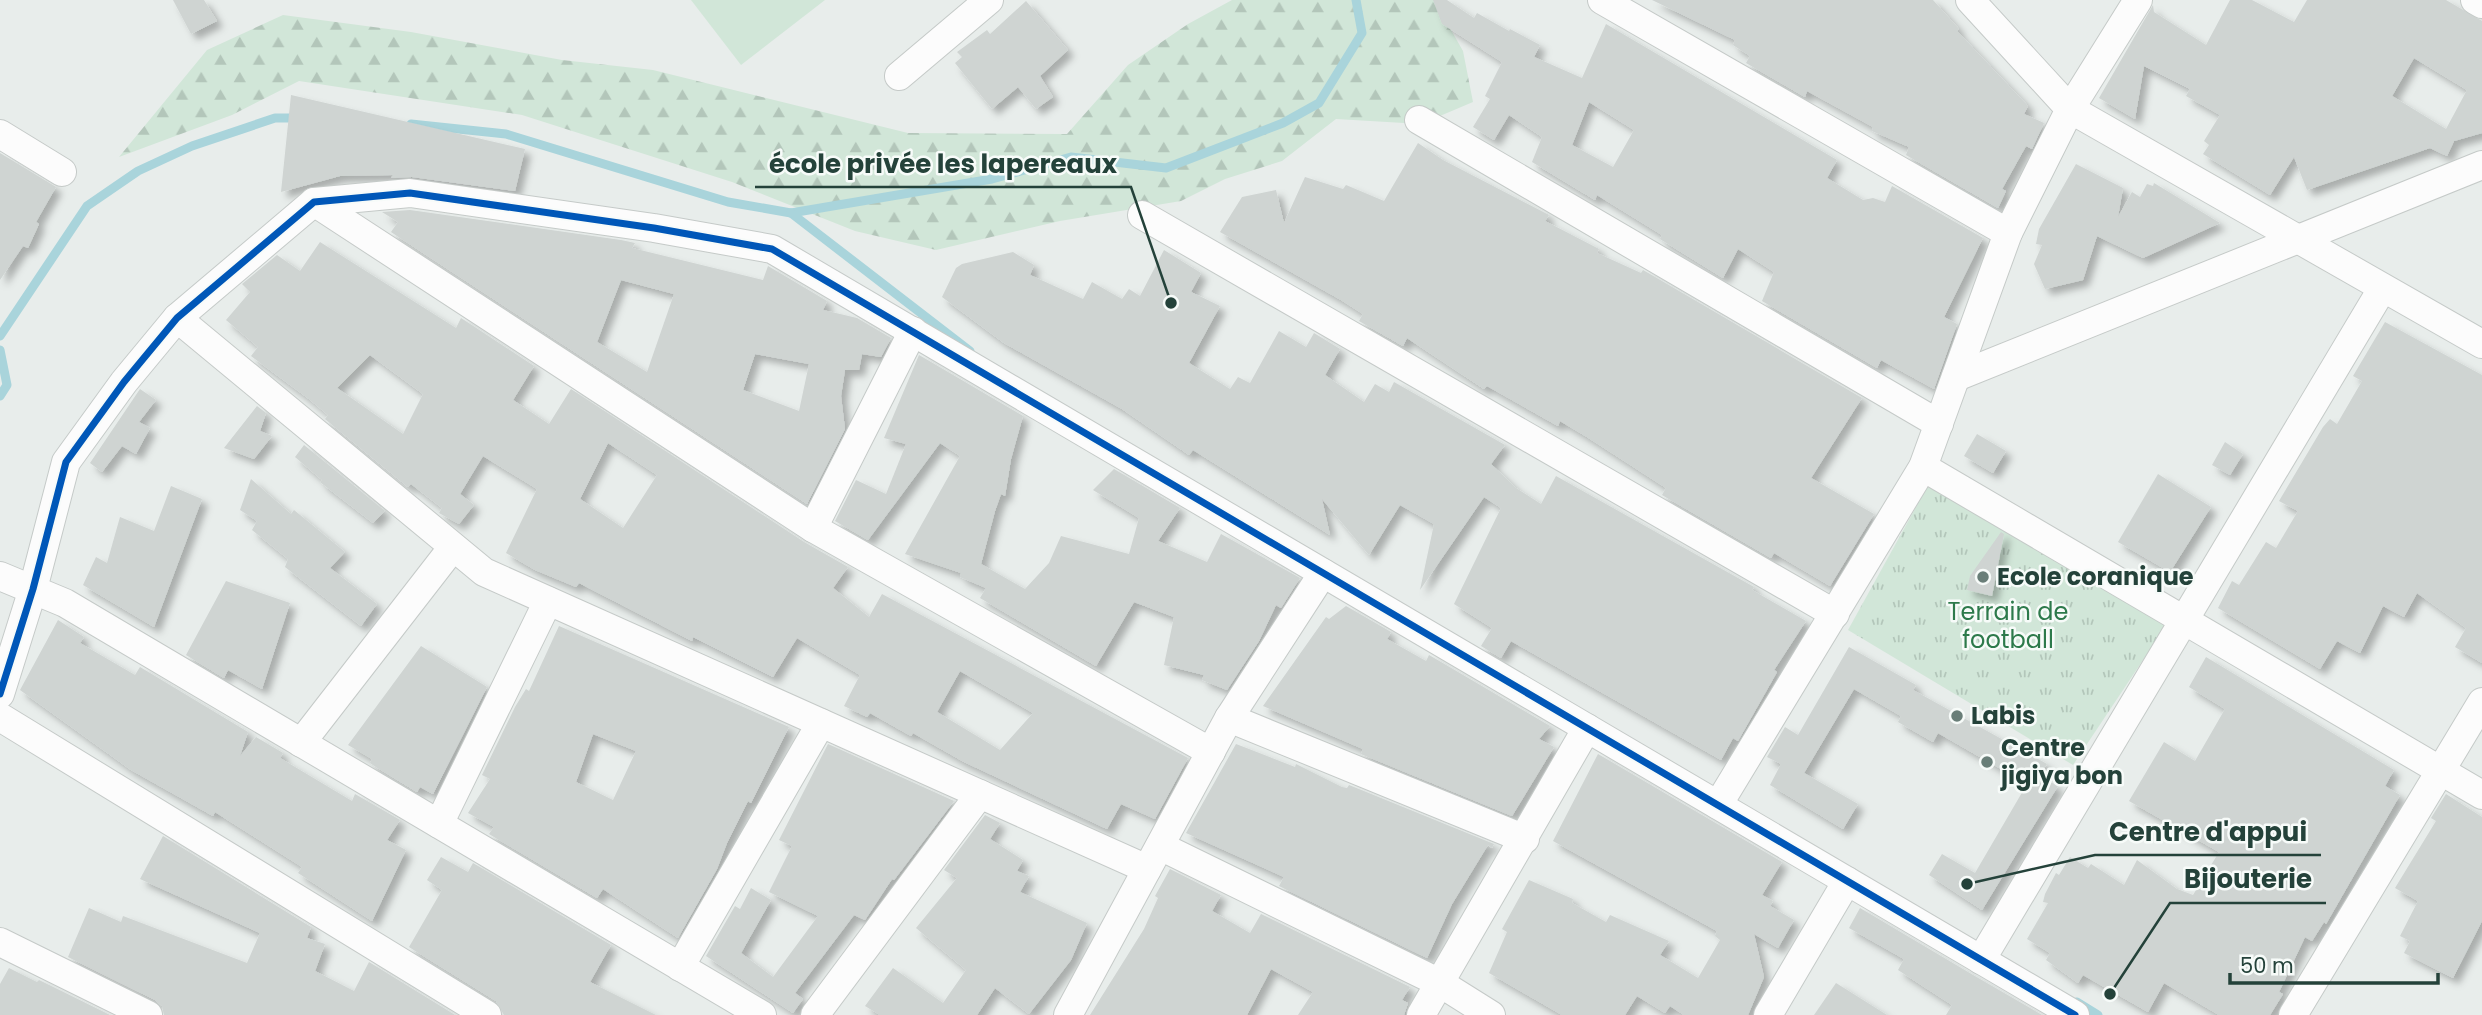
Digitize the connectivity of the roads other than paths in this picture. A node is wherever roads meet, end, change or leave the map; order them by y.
1 (989, 0) edge
2 (1602, 0) edge
3 (1970, 0) edge
4 (2138, 0) edge
5 (2475, 0) edge
6 (2482, 4) edge
7 (898, 76) dead end
8 (2070, 109) junction
9 (1419, 120) dead end
10 (0, 134) edge
11 (2482, 165) edge
12 (62, 172) dead end
13 (314, 202) junction
14 (1142, 215) dead end
15 (2008, 233) junction
16 (2294, 239) junction
17 (2382, 289) junction
18 (177, 318) junction
19 (913, 331) junction
20 (2482, 344) edge
21 (1956, 377) junction
22 (1939, 424) junction
23 (1923, 467) junction
24 (813, 528) junction
25 (453, 547) junction
26 (1323, 572) junction
27 (0, 576) edge
28 (33, 589) junction
29 (548, 601) junction
30 (1835, 614) junction
31 (2184, 620) junction
32 (0, 694) edge
33 (2482, 702) edge
34 (0, 717) edge
35 (1229, 718) junction
36 (821, 723) junction
37 (1587, 728) junction
38 (301, 743) junction
39 (1211, 752) junction
40 (2440, 771) junction
41 (980, 794) junction
42 (2482, 795) edge
43 (1718, 805) junction
44 (439, 824) junction
45 (1525, 839) junction
46 (1153, 857) junction
47 (1847, 881) junction
48 (0, 942) edge
49 (1981, 960) junction
50 (680, 967) junction
51 (1440, 983) junction
52 (148, 1015) edge
53 (486, 1015) edge
54 (762, 1015) edge
55 (815, 1015) edge
56 (1068, 1015) edge
57 (1421, 1015) edge
58 (1491, 1015) edge
59 (1768, 1015) edge
60 (2074, 1015) edge
61 (2293, 1015) edge

1 - 7 street
2 - 15 street
3 - 8 street
4 - 8 street
5 - 6 street
8 - 15 street
8 - 16 street
9 - 22 street
10 - 12 street
11 - 16 street
13 - 18 street
13 - 19 street
13 - 24 street
14 - 30 street
15 - 21 street
16 - 17 street
16 - 21 street
17 - 20 street
17 - 31 street
18 - 25 street
18 - 28 street
19 - 24 street
19 - 26 street
21 - 22 street
22 - 23 street
23 - 30 street
23 - 31 street
24 - 39 street
25 - 29 street
25 - 38 street
26 - 35 street
26 - 37 street
27 - 28 street
28 - 32 street
28 - 38 street
29 - 36 street
29 - 44 street
30 - 43 street
31 - 40 street
31 - 49 street
33 - 40 street
34 - 53 street
35 - 39 street
35 - 45 street
36 - 41 street
36 - 50 street
37 - 43 street
37 - 45 street
38 - 44 street
39 - 46 street
40 - 42 street
40 - 61 street
41 - 46 street
41 - 55 street
43 - 47 street
44 - 50 street
45 - 51 street
46 - 51 street
46 - 56 street
47 - 49 street
47 - 59 street
48 - 52 street
49 - 60 street
50 - 54 street
51 - 57 street
51 - 58 street

